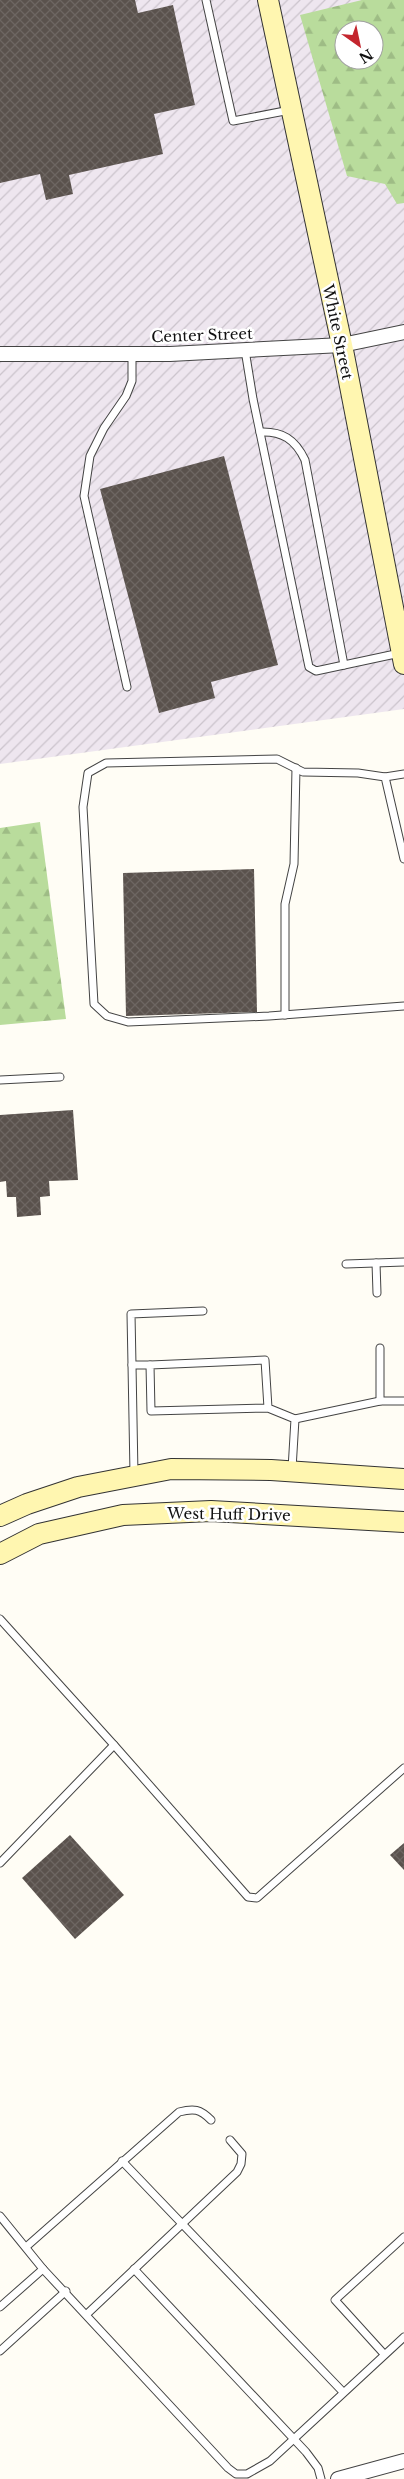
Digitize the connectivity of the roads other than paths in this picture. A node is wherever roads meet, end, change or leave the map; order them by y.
1 (206, 0) edge
2 (268, 0) edge
3 (291, 109) junction
4 (404, 332) edge
5 (342, 345) junction
6 (245, 350) junction
7 (0, 354) edge
8 (132, 354) junction
9 (260, 432) junction
10 (403, 659) edge
11 (344, 665) junction
12 (127, 687) dead end
13 (296, 768) junction
14 (404, 774) edge
15 (385, 777) junction
16 (404, 859) edge
17 (404, 1006) edge
18 (285, 1015) junction
19 (60, 1077) dead end
20 (0, 1080) edge
21 (404, 1262) edge
22 (376, 1263) junction
23 (346, 1264) dead end
24 (377, 1293) dead end
25 (203, 1311) dead end
26 (380, 1348) dead end
27 (132, 1365) junction
28 (150, 1365) junction
29 (380, 1401) junction
30 (404, 1401) edge
31 (268, 1408) junction
32 (295, 1419) junction
33 (292, 1472) junction
34 (134, 1476) junction
35 (404, 1479) edge
36 (0, 1516) edge
37 (404, 1522) edge
38 (0, 1554) edge
39 (0, 1619) edge
40 (114, 1745) junction
41 (404, 1768) edge
42 (0, 1863) edge
43 (211, 2120) dead end
44 (230, 2140) dead end
45 (122, 2160) junction
46 (0, 2216) edge
47 (182, 2223) junction
48 (404, 2237) edge
49 (26, 2246) junction
50 (43, 2269) junction
51 (134, 2269) junction
52 (66, 2292) junction
53 (0, 2307) edge
54 (87, 2314) junction
55 (404, 2337) edge
56 (0, 2352) edge
57 (384, 2354) junction
58 (342, 2392) junction
59 (292, 2439) junction
60 (404, 2461) edge
61 (320, 2479) edge
62 (338, 2479) edge

1 - 3 lane
2 - 3 street, White Street
3 - 5 street, White Street
4 - 5 street, Center Street
5 - 6 street, Center Street
5 - 10 street, White Street
6 - 8 street, Center Street
6 - 9 lane
7 - 8 street, Center Street
8 - 12 lane
9 - 11 lane
9 - 11 lane
10 - 11 lane
13 - 15 lane
13 - 18 lane
13 - 18 lane
14 - 15 lane
15 - 16 lane
17 - 18 lane
19 - 20 lane
21 - 22 lane
22 - 23 lane
22 - 24 lane
25 - 27 lane
26 - 29 lane
27 - 28 lane
27 - 34 lane
28 - 31 lane
28 - 31 lane
29 - 30 lane
29 - 32 lane
31 - 32 lane
32 - 33 lane
33 - 34 street
33 - 35 street
34 - 36 street
37 - 38 street, West Huff Drive
39 - 40 lane
40 - 41 lane
40 - 42 lane
43 - 45 lane
44 - 47 lane
45 - 47 lane
45 - 49 lane
46 - 49 lane
47 - 51 lane
47 - 58 lane
48 - 57 lane
49 - 50 lane
50 - 52 lane
50 - 53 lane
51 - 54 lane
51 - 59 lane
52 - 54 lane
52 - 56 lane
54 - 59 lane
55 - 57 lane
57 - 58 lane
58 - 59 lane
59 - 61 lane
60 - 62 street

